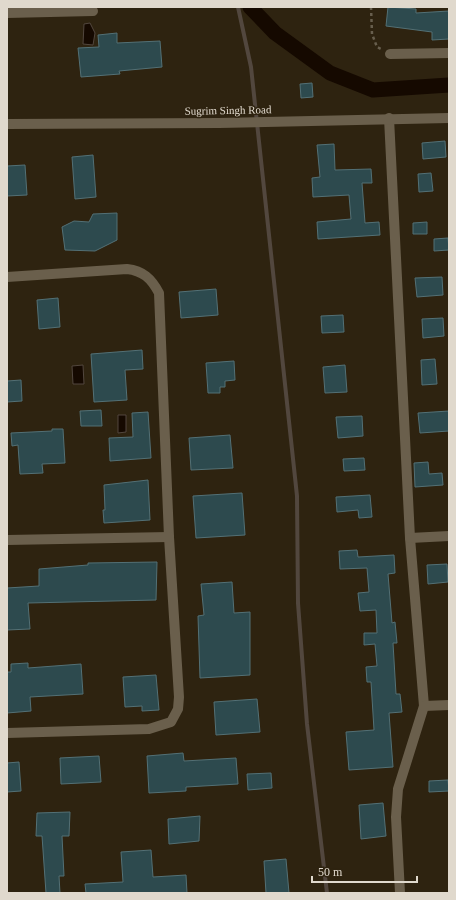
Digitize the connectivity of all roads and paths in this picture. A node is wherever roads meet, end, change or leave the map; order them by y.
1 (371, 7) edge
2 (93, 10) dead end
3 (7, 13) edge
4 (449, 53) edge
5 (390, 54) joint
6 (389, 118) junction
7 (449, 118) edge
8 (7, 124) edge
9 (7, 277) edge
10 (169, 536) junction
11 (449, 536) edge
12 (410, 538) junction
13 (7, 540) edge
14 (449, 705) edge
15 (424, 706) junction
16 (7, 733) edge
17 (400, 893) edge

1 - 5 path
2 - 3 street
4 - 5 street
6 - 7 street, Sugrim Singh Road
6 - 8 street, Sugrim Singh Road
6 - 12 street
9 - 10 street
10 - 13 street
10 - 16 street
11 - 12 street
12 - 15 street
14 - 15 street
15 - 17 street

